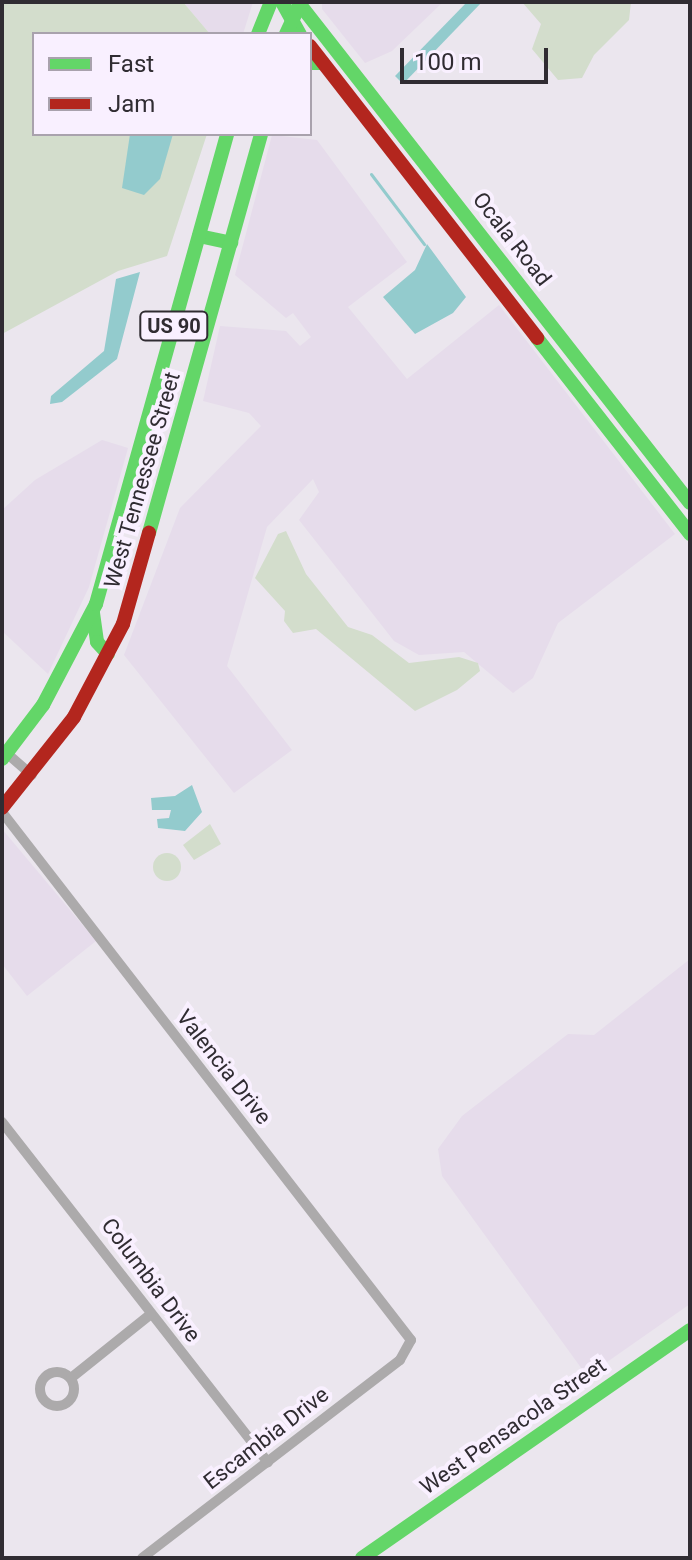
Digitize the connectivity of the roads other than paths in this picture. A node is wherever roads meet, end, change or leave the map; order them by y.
1 (271, 2) edge
2 (282, 2) edge
3 (300, 2) edge
4 (292, 30) edge
5 (259, 32) edge
6 (316, 63) edge
7 (388, 115) junction
8 (372, 125) junction
9 (226, 136) edge
10 (260, 136) edge
11 (199, 236) junction
12 (231, 243) junction
13 (690, 503) edge
14 (124, 516) junction
15 (153, 526) junction
16 (690, 534) edge
17 (93, 611) junction
18 (108, 654) junction
19 (4, 753) edge
20 (32, 775) junction
21 (2, 810) edge
22 (2, 1122) edge
23 (151, 1314) junction
24 (690, 1330) edge
25 (411, 1345) joint
26 (71, 1378) dead end
27 (268, 1462) junction
28 (142, 1558) edge
29 (362, 1558) edge

1 - 5 main road
2 - 4 main road
3 - 4 main road
3 - 7 main road, Ocala Road
6 - 8 main road, Ocala Road
7 - 8 street
7 - 13 main road, Ocala Road
8 - 16 main road, Ocala Road
9 - 11 main road, West Tennessee Street / US 90
10 - 12 main road, West Tennessee Street / US 90
11 - 12 main road
11 - 14 main road, West Tennessee Street / US 90
12 - 15 main road, West Tennessee Street / US 90
14 - 15 main road
14 - 17 main road, West Tennessee Street / US 90
15 - 18 main road, West Tennessee Street / US 90
17 - 18 main road
17 - 19 main road, West Tennessee Street / US 90
18 - 20 main road, West Tennessee Street / US 90
19 - 20 street
20 - 21 main road, West Tennessee Street / US 90
21 - 25 street, Valencia Drive
22 - 23 street, Columbia Drive
23 - 26 street
23 - 27 street, Columbia Drive
24 - 29 main road, West Pensacola Street
25 - 27 street, Escambia Drive
27 - 28 street, Escambia Drive

